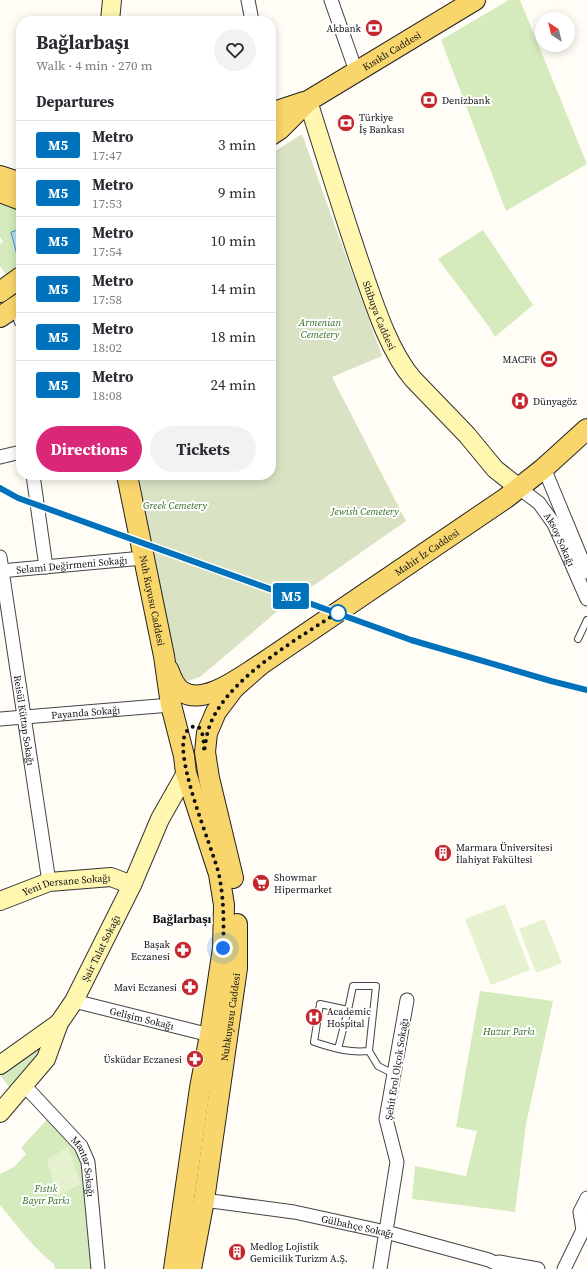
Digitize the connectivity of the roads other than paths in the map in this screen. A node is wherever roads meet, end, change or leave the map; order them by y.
1 (112, 0) edge
2 (248, 0) edge
3 (331, 0) edge
4 (474, 0) edge
5 (110, 16) edge
6 (251, 16) edge
7 (356, 71) junction
8 (308, 101) junction
9 (276, 111) edge
10 (276, 121) edge
11 (276, 133) edge
12 (0, 176) edge
13 (16, 181) edge
14 (0, 192) edge
15 (16, 198) edge
16 (16, 281) edge
17 (0, 292) edge
18 (16, 304) edge
19 (0, 317) edge
20 (587, 429) edge
21 (16, 453) edge
22 (0, 457) edge
23 (544, 468) junction
24 (34, 480) edge
25 (128, 480) edge
26 (519, 488) junction
27 (0, 557) edge
28 (143, 558) junction
29 (46, 567) junction
30 (1, 571) edge
31 (587, 572) edge
32 (587, 599) edge
33 (587, 620) edge
34 (578, 639) dead end
35 (164, 656) junction
36 (260, 665) junction
37 (171, 705) junction
38 (24, 717) junction
39 (0, 719) edge
40 (204, 752) junction
41 (185, 765) junction
42 (49, 882) junction
43 (132, 885) junction
44 (0, 901) edge
45 (406, 1000) dead end
46 (74, 1002) junction
47 (348, 1010) junction
48 (59, 1023) junction
49 (210, 1035) junction
50 (338, 1049) junction
51 (369, 1051) junction
52 (1, 1062) edge
53 (394, 1074) junction
54 (24, 1085) junction
55 (0, 1113) edge
56 (587, 1198) edge
57 (204, 1200) junction
58 (585, 1228) edge
59 (386, 1232) junction
60 (489, 1260) junction
61 (98, 1269) edge
62 (174, 1269) edge
63 (191, 1269) edge
64 (380, 1269) edge
65 (507, 1269) edge
66 (538, 1269) edge
67 (564, 1269) edge

1 - 5 street
2 - 6 street
3 - 7 street
4 - 7 main road, Kısıklı Caddesi
7 - 8 main road, Kısıklı Caddesi
8 - 9 main road, Kısıklı Caddesi
8 - 10 main road
8 - 11 main road, Kısıklı Caddesi
8 - 26 street, Shibuya Caddesi
12 - 13 main road
14 - 15 main road
16 - 17 main road
18 - 19 main road
20 - 23 main road, Mahir İz Caddesi
21 - 22 street
23 - 26 main road, Mahir İz Caddesi
23 - 31 street, Aksoy Sokağı
24 - 29 street
25 - 28 main road, Nuh Kuyusu Caddesi
26 - 32 street, Aksoy Sokağı
26 - 36 main road, Mahir İz Caddesi
27 - 30 street, Reisül Küttap Sokağı
28 - 29 street, Selami Değirmeni Sokağı
28 - 35 main road, Nuh Kuyusu Caddesi
29 - 30 street, Selami Değirmeni Sokağı
30 - 38 street, Reisül Küttap Sokağı
33 - 34 lane
35 - 36 main road
35 - 37 main road, Nuhkuyusu Caddesi
36 - 40 main road, Nuhkuyusu Caddesi
37 - 38 street, Payanda Sokağı
37 - 41 main road, Nuhkuyusu Caddesi
38 - 39 street, Payanda Sokağı
38 - 42 street, Reisül Küttap Sokağı
40 - 41 main road
40 - 57 main road, Nuhkuyusu Caddesi
41 - 43 street, Şair Talat Sokağı
41 - 49 main road, Nuhkuyusu Caddesi
42 - 43 street, Yeni Dersane Sokağı
42 - 44 street, Yeni Dersane Sokağı
43 - 46 street, Şair Talat Sokağı
45 - 53 street, Şehit Erol Olçok Sokağı
46 - 48 street, Şair Talat Sokağı
46 - 49 street, Gelişim Sokağı
47 - 50 lane
47 - 50 lane
47 - 51 lane
48 - 52 street
48 - 54 street, Şair Talat Sokağı
49 - 62 main road, Nuhkuyusu Caddesi
50 - 51 lane
51 - 53 lane
53 - 59 street, Şehit Erol Olçok Sokağı
54 - 55 street, Şair Talat Sokağı
54 - 61 street, Mantar Sokağı
56 - 58 street
57 - 59 street, Gülbahçe Sokağı
57 - 63 main road, Nuhkuyusu Caddesi
58 - 67 street
59 - 60 street, Gülbahçe Sokağı
59 - 64 street, Şehit Erol Olçok Sokağı
60 - 65 street, Gülbahçe Sokağı
60 - 66 street

